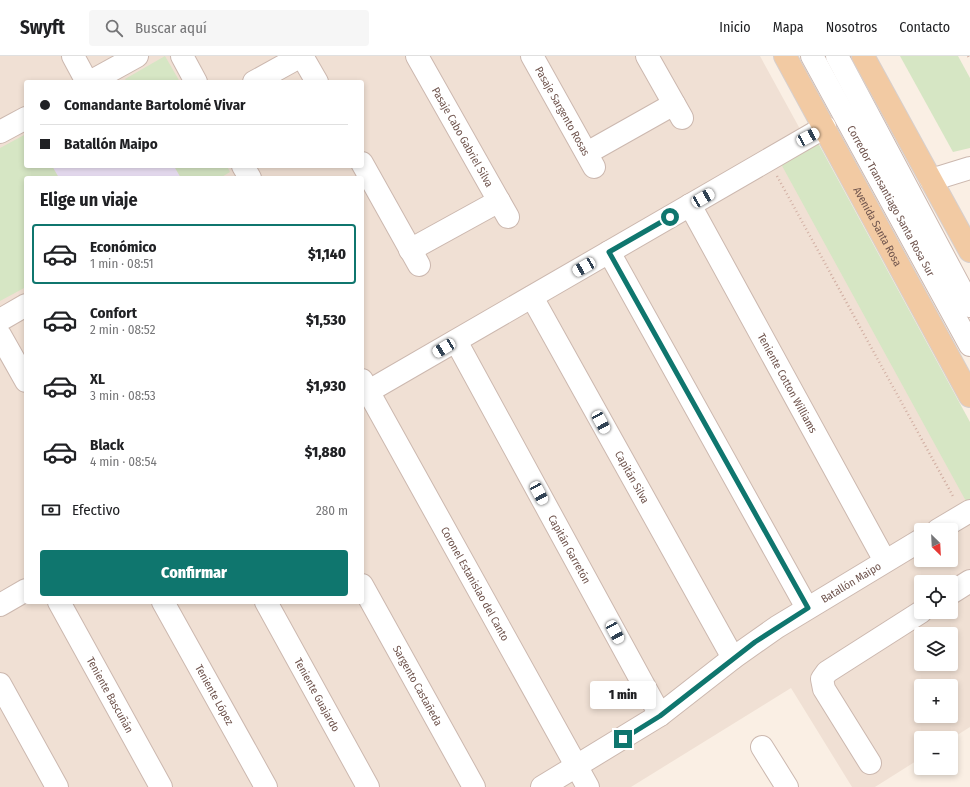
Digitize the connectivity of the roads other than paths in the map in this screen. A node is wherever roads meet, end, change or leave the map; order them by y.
1 (73, 56) edge
2 (137, 56) edge
3 (182, 56) edge
4 (302, 56) edge
5 (417, 56) edge
6 (532, 56) edge
7 (647, 56) edge
8 (785, 56) edge
9 (812, 56) edge
10 (837, 56) edge
11 (863, 56) edge
12 (86, 80) edge
13 (94, 80) edge
14 (195, 80) edge
15 (258, 80) edge
16 (316, 80) edge
17 (24, 119) edge
18 (825, 128) junction
19 (0, 132) edge
20 (364, 167) edge
21 (970, 168) edge
22 (931, 180) junction
23 (690, 205) junction
24 (970, 251) edge
25 (609, 252) junction
26 (532, 297) junction
27 (24, 306) edge
28 (970, 306) edge
29 (0, 320) edge
30 (0, 334) edge
31 (456, 340) junction
32 (970, 345) edge
33 (24, 377) edge
34 (364, 389) edge
35 (970, 396) edge
36 (967, 513) edge
37 (950, 523) edge
38 (914, 544) edge
39 (885, 561) junction
40 (970, 581) edge
41 (364, 589) edge
42 (958, 589) edge
43 (24, 591) edge
44 (60, 604) edge
45 (164, 604) edge
46 (267, 604) edge
47 (0, 605) edge
48 (808, 608) junction
49 (914, 616) edge
50 (733, 658) junction
51 (0, 684) edge
52 (660, 716) junction
53 (762, 747) dead end
54 (870, 763) dead end
55 (577, 766) junction
56 (57, 787) edge
57 (161, 787) edge
58 (266, 787) edge
59 (368, 787) edge
60 (474, 787) edge
61 (542, 787) edge
62 (588, 787) edge
63 (787, 787) edge

1 - 12 street
2 - 13 street
3 - 14 street
4 - 15 street
4 - 16 street
5 - 20 street, Pasaje Cabo Gabriel Silva
6 - 7 street, Pasaje Sargento Rosas
8 - 18 main road, Avenida Santa Rosa
9 - 32 street, Corredor Transantiago Santa Rosa Sur
10 - 28 street, Corredor Transantiago Santa Rosa Sur
11 - 22 main road
17 - 19 street
18 - 23 street
18 - 35 main road, Avenida Santa Rosa
21 - 22 street
22 - 24 main road
23 - 25 street
23 - 39 street, Teniente Cotton Williams
25 - 26 street
25 - 48 street
26 - 31 street
26 - 50 street, Capitán Silva
27 - 29 street
30 - 33 street
31 - 34 street
31 - 52 street, Capitán Garretón
34 - 55 street, Coronel Estanislao del Canto
36 - 37 street
38 - 39 street, Batallón Maipo
39 - 48 street, Batallón Maipo
40 - 42 street
41 - 60 street, Sargento Castañeda
43 - 47 street
44 - 57 street, Teniente Bascuñán
45 - 58 street, Teniente López
46 - 59 street, Teniente Guajardo
48 - 50 street, Batallón Maipo
49 - 54 street
50 - 52 street, Batallón Maipo
51 - 56 street
52 - 55 street, Batallón Maipo
53 - 63 street
55 - 61 street, Batallón Maipo
55 - 62 street, Coronel Estanislao del Canto

